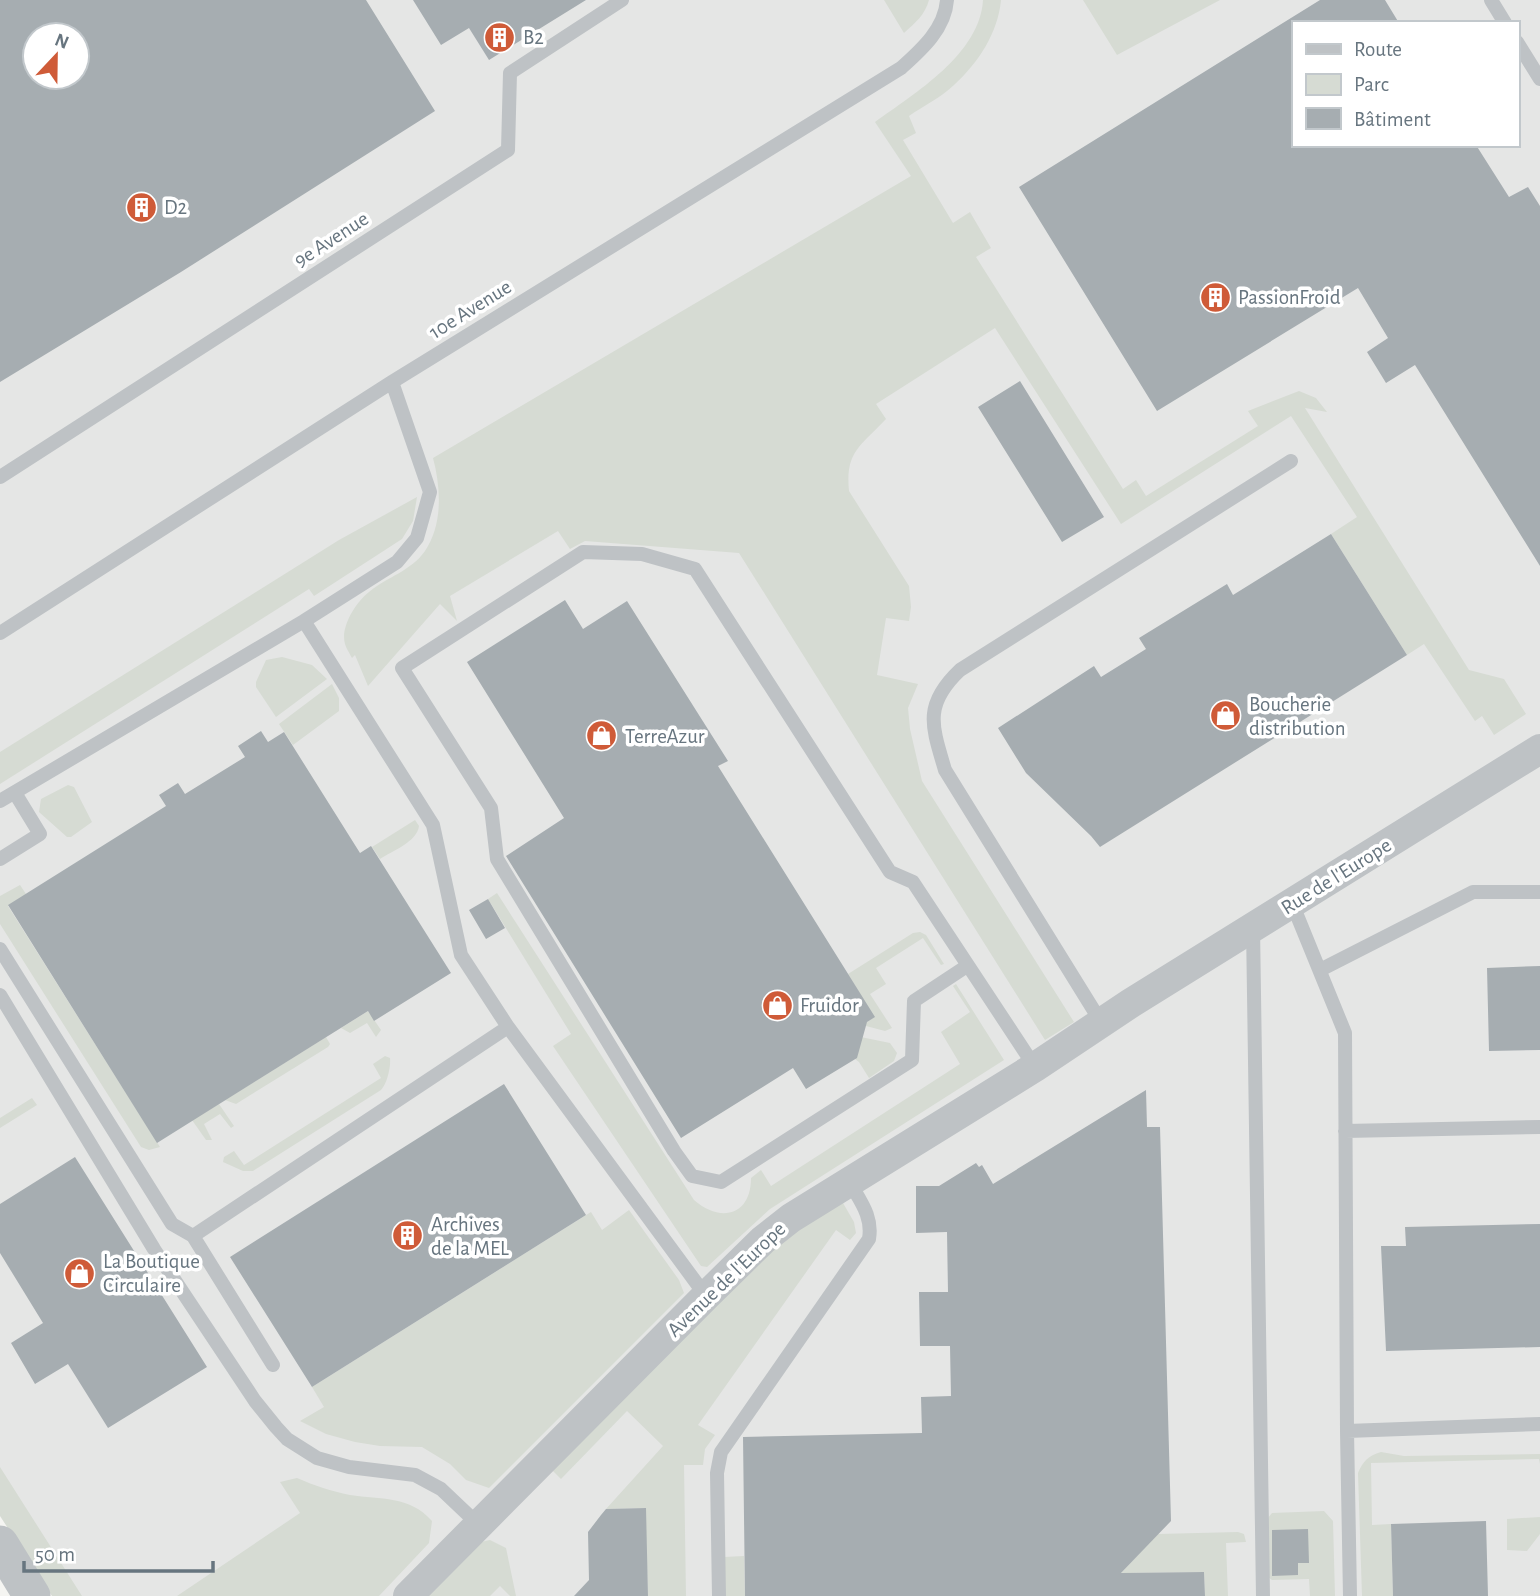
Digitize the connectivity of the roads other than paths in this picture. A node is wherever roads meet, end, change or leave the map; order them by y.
1 (622, 0) edge
2 (1491, 0) edge
3 (947, 4) edge
4 (1504, 21) edge
5 (1519, 45) edge
6 (1540, 79) edge
7 (392, 382) junction
8 (1291, 461) dead end
9 (0, 477) edge
10 (304, 621) junction
11 (0, 633) edge
12 (1540, 749) edge
13 (15, 793) junction
14 (0, 801) edge
15 (0, 859) edge
16 (1540, 892) edge
17 (1292, 903) junction
18 (1253, 927) junction
19 (0, 949) edge
20 (967, 966) junction
21 (1320, 970) junction
22 (0, 995) edge
23 (1131, 1003) joint
24 (1101, 1022) junction
25 (508, 1027) junction
26 (1035, 1067) junction
27 (1540, 1127) edge
28 (1345, 1131) junction
29 (849, 1181) junction
30 (193, 1236) junction
31 (706, 1296) junction
32 (273, 1365) dead end
33 (1540, 1424) edge
34 (1347, 1431) junction
35 (479, 1525) junction
36 (0, 1544) edge
37 (32, 1596) edge
38 (408, 1596) edge
39 (719, 1596) edge
40 (1263, 1596) edge
41 (1350, 1596) edge

1 - 9 lane, 9e Avenue
2 - 4 lane
3 - 7 lane, 10e Avenue
5 - 6 lane
7 - 10 lane
7 - 11 lane, 10e Avenue
8 - 24 lane
10 - 13 lane
10 - 25 lane
12 - 17 street, Rue de l'Europe
13 - 14 lane
13 - 15 lane
16 - 21 lane
17 - 18 street, Rue de l'Europe
17 - 21 lane
18 - 23 street, Rue de l'Europe
18 - 40 lane
19 - 30 lane
20 - 20 lane
20 - 26 lane
21 - 28 lane
22 - 35 lane
23 - 24 street, Avenue de l'Europe
24 - 26 street, Avenue de l'Europe
25 - 30 lane
25 - 31 lane
26 - 29 street, Avenue de l'Europe
27 - 28 lane
28 - 34 lane
29 - 31 street, Avenue de l'Europe
29 - 39 lane
30 - 32 lane
31 - 35 street, Avenue de l'Europe
33 - 34 lane
34 - 41 lane
35 - 38 street, Avenue de l'Europe
36 - 37 street

